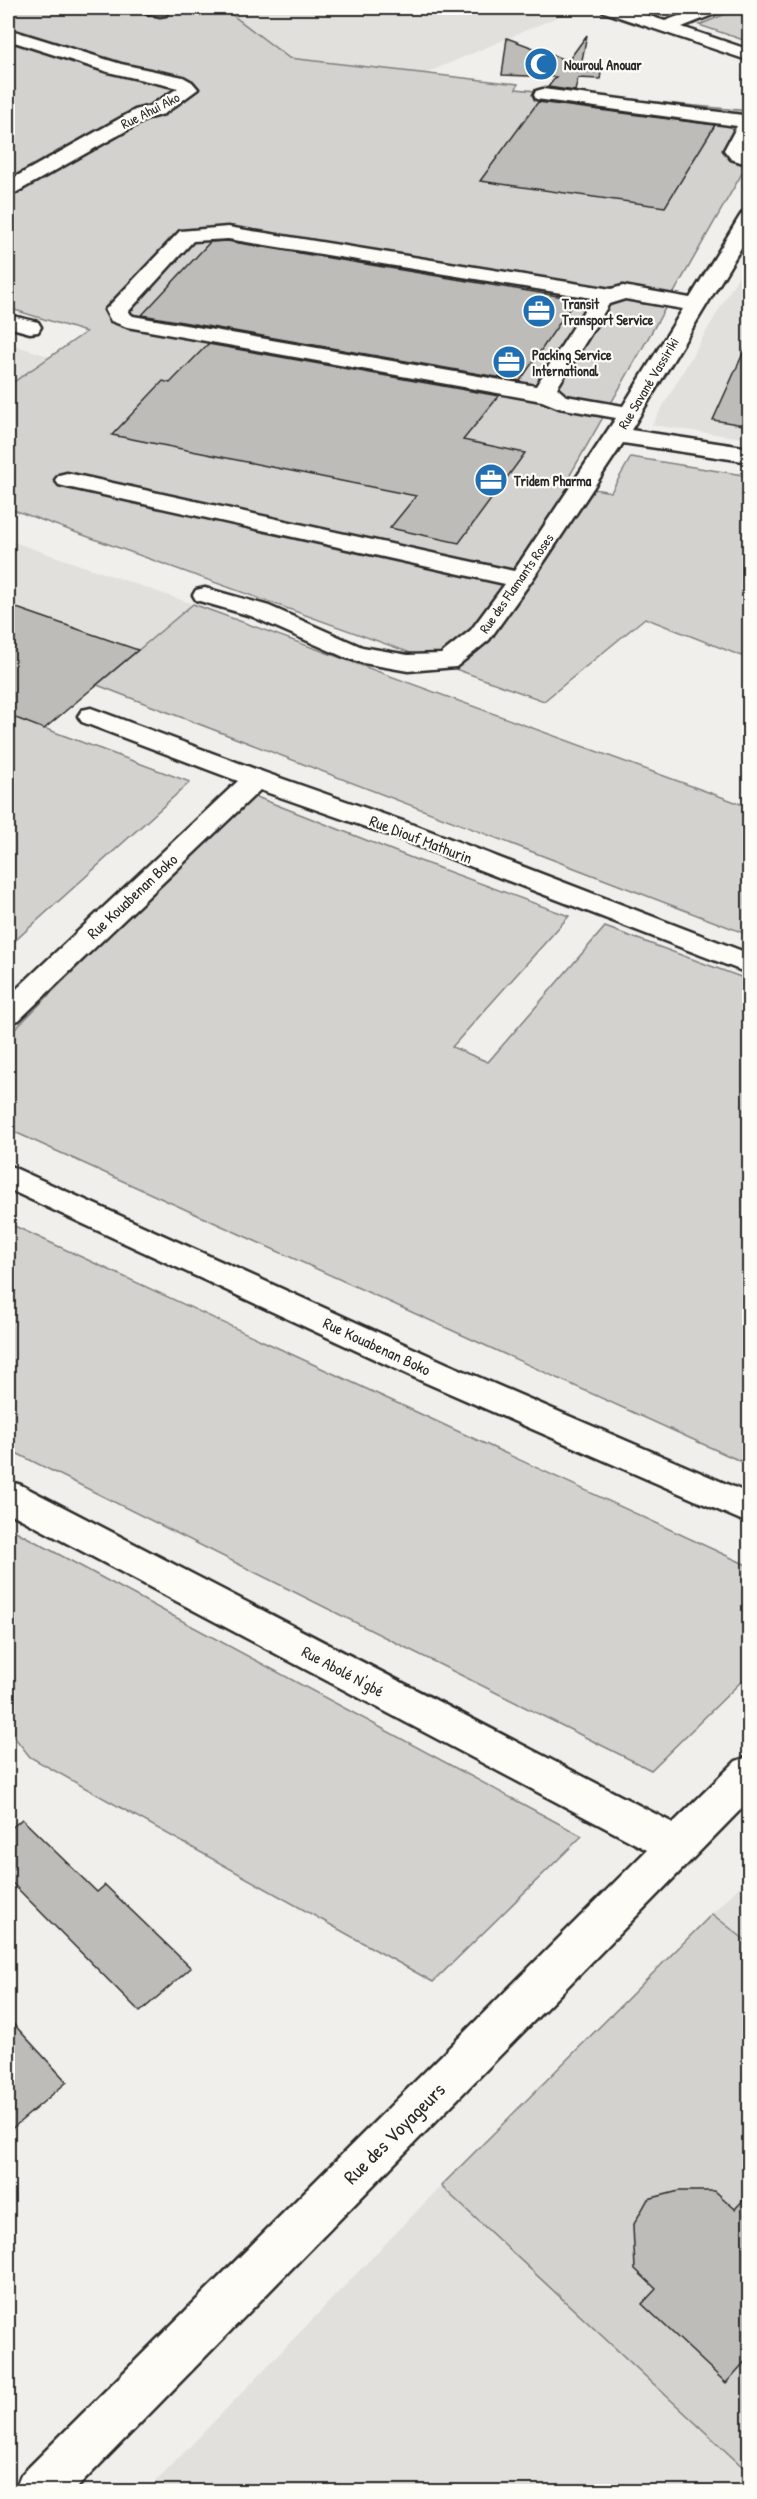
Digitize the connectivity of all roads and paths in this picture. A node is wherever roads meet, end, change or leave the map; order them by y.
1 (610, 8) edge
2 (714, 8) edge
3 (666, 27) junction
4 (8, 34) edge
5 (750, 56) edge
6 (543, 95) dead end
7 (749, 122) edge
8 (750, 159) edge
9 (8, 189) edge
10 (750, 216) edge
11 (610, 295) junction
12 (695, 305) junction
13 (8, 321) edge
14 (30, 327) dead end
15 (549, 395) junction
16 (629, 414) junction
17 (616, 435) junction
18 (750, 454) edge
19 (67, 480) dead end
20 (520, 580) junction
21 (205, 595) dead end
22 (91, 716) dead end
23 (256, 779) junction
24 (750, 964) edge
25 (8, 1013) edge
26 (8, 1176) edge
27 (8, 1495) edge
28 (750, 1510) edge
29 (750, 1773) edge
30 (678, 1846) junction
31 (38, 2492) edge

1 - 3 street
2 - 3 street
3 - 5 street
4 - 9 street, Rue Ahui Ako
6 - 7 street
7 - 8 street
10 - 12 street, Rue Savané Vassiriki
11 - 12 street
11 - 15 street
11 - 15 street
12 - 16 street, Rue Savané Vassiriki
13 - 14 street
15 - 16 street
16 - 17 street, Rue Savané Vassiriki
17 - 18 street, Rue Savané Vassiriki
17 - 20 street, Rue des Flamants Roses
19 - 20 street
20 - 21 street, Rue des Flamants Roses
22 - 23 street, Rue Diouf Mathurin
23 - 24 street, Rue Diouf Mathurin
23 - 25 street, Rue Kouabenan Boko
26 - 28 street, Rue Kouabenan Boko
27 - 30 street, Rue Abolé N'gbé
29 - 30 street, Rue des Voyageurs
30 - 31 street, Rue des Voyageurs

